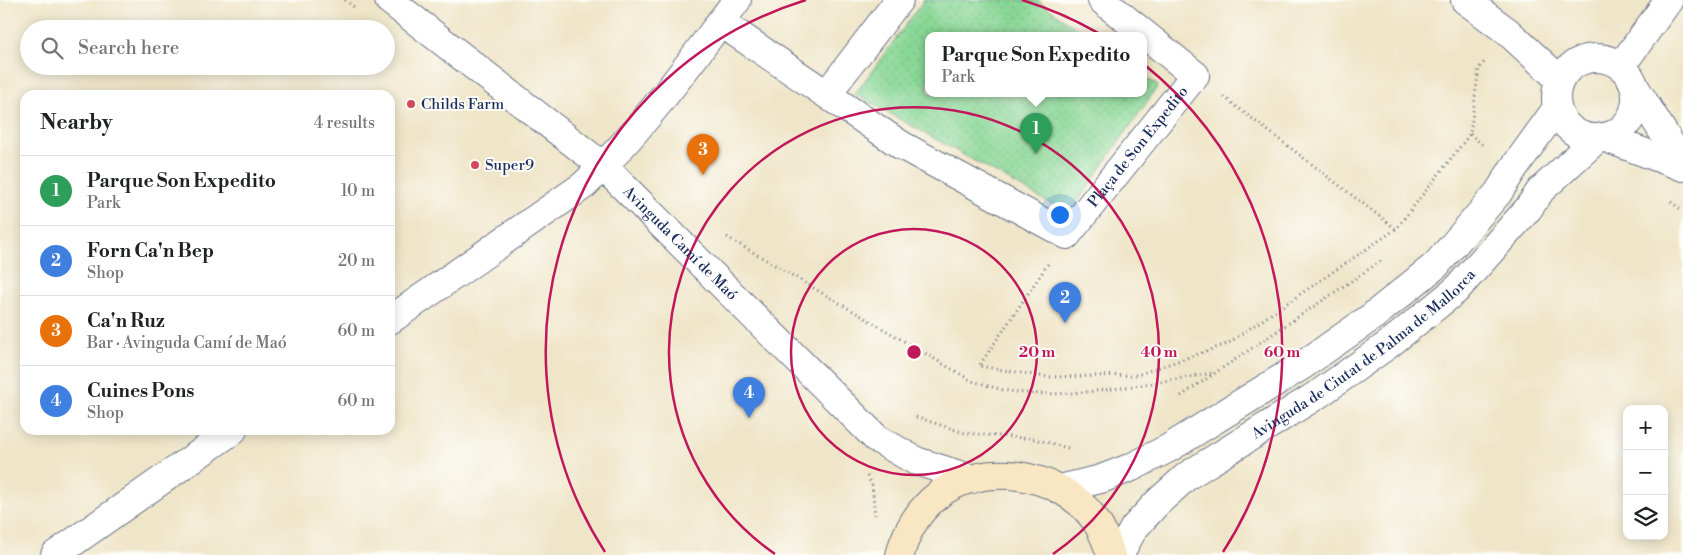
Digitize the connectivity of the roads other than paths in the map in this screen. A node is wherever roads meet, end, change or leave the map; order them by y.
1 (389, 0) edge
2 (737, 0) edge
3 (899, 0) edge
4 (1102, 0) edge
5 (1465, 0) edge
6 (1669, 0) edge
7 (720, 22) junction
8 (1142, 32) edge
9 (1147, 36) edge
10 (1621, 66) junction
11 (1560, 80) junction
12 (1636, 89) junction
13 (827, 94) junction
14 (1557, 108) junction
15 (1601, 138) junction
16 (603, 166) junction
17 (1683, 166) edge
18 (395, 316) edge
19 (226, 435) edge
20 (972, 479) junction
21 (1059, 489) junction
22 (55, 555) edge
23 (900, 555) edge
24 (1111, 555) edge
25 (1119, 555) edge

1 - 16 street, Avinguda Camí de Maó
2 - 7 street
3 - 13 street
4 - 8 street, Plaça de Son Expedito
5 - 11 street
6 - 10 street
7 - 13 street
7 - 16 street
9 - 13 street, Plaça de Son Expedito
10 - 11 street
10 - 12 street
11 - 14 street
12 - 15 street
12 - 17 street
14 - 15 street
14 - 21 street, Avinguda de Ciutat de Palma de Mallorca
15 - 17 street
15 - 25 street, Avinguda de Ciutat de Palma de Mallorca
16 - 18 street
16 - 20 street, Avinguda Camí de Maó
19 - 22 street
20 - 21 main road
20 - 23 main road
21 - 24 main road

